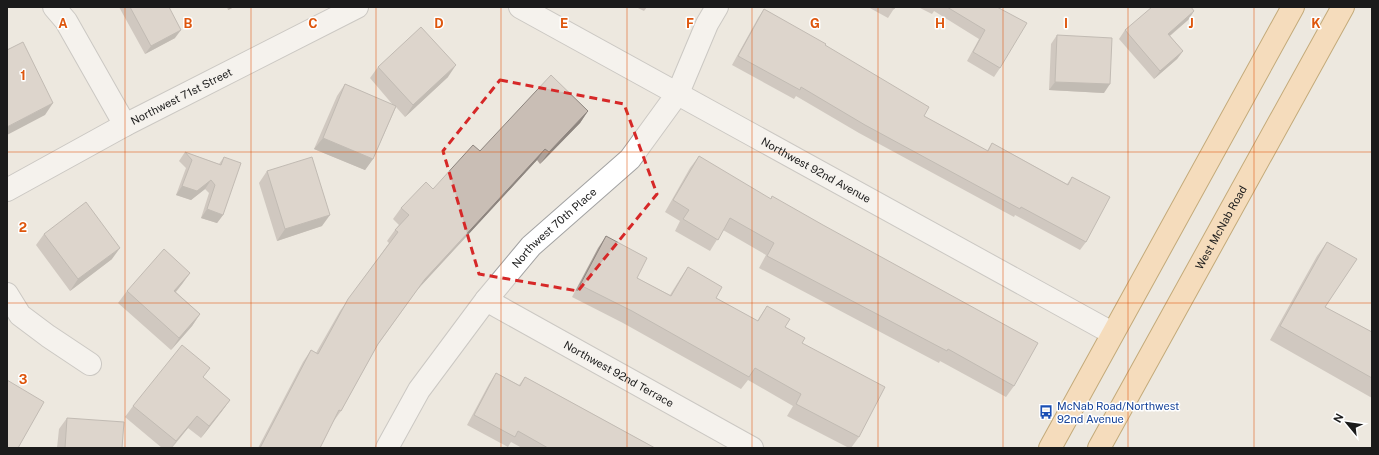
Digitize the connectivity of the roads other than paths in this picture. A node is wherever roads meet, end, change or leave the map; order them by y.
1 (54, 7) edge
2 (357, 7) edge
3 (520, 7) edge
4 (717, 7) edge
5 (1293, 7) edge
6 (1343, 7) edge
7 (678, 93) junction
8 (125, 125) junction
9 (7, 190) edge
10 (7, 294) edge
11 (486, 300) junction
12 (1112, 333) junction
13 (90, 364) dead end
14 (387, 448) edge
15 (752, 448) edge
16 (1050, 448) edge
17 (1099, 448) edge

1 - 8 street
2 - 8 street, Northwest 71st Street
3 - 7 street, Northwest 92nd Avenue
4 - 7 street, Northwest 70th Place
5 - 12 main road
6 - 17 main road, West McNab Road
7 - 11 street, Northwest 70th Place
7 - 12 street, Northwest 92nd Avenue
8 - 9 street, Northwest 71st Street
10 - 13 street
11 - 14 street, Northwest 70th Place
11 - 15 street, Northwest 92nd Terrace
12 - 16 main road

